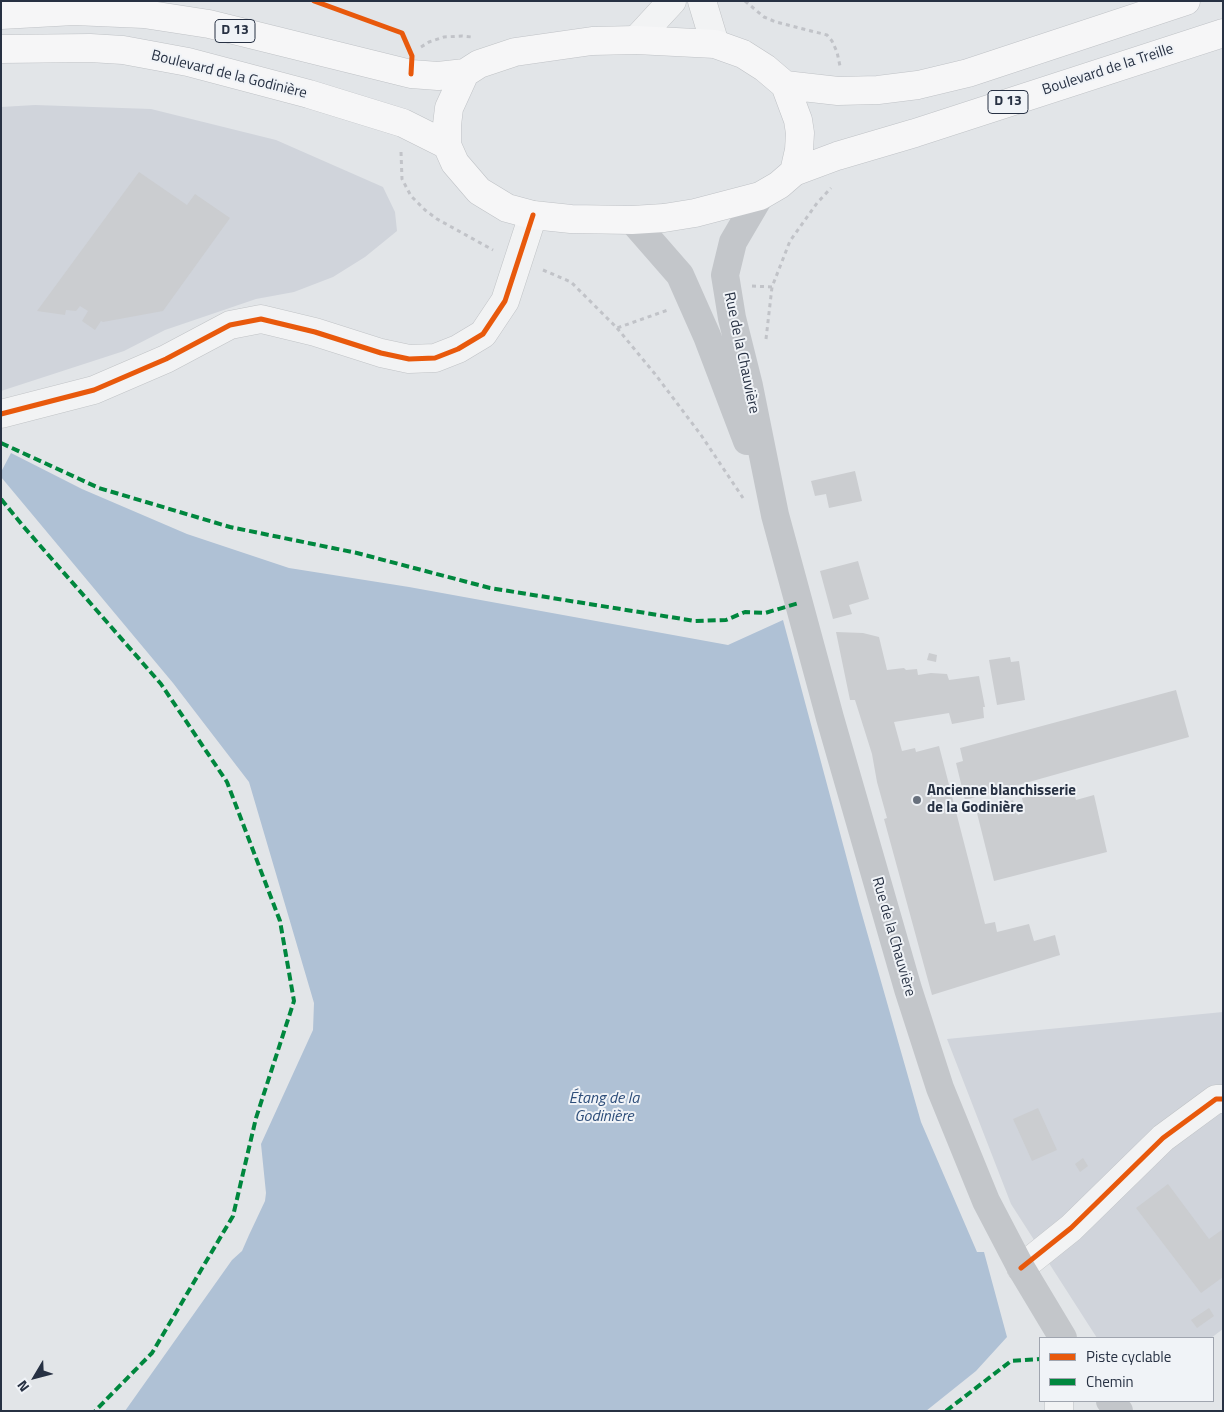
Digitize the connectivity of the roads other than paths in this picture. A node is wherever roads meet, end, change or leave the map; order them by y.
1 (672, 1) edge
2 (702, 1) edge
3 (1186, 1) edge
4 (1, 15) edge
5 (1223, 33) edge
6 (636, 40) junction
7 (715, 44) junction
8 (1, 49) edge
9 (466, 73) junction
10 (785, 85) junction
11 (447, 145) junction
12 (794, 172) junction
13 (760, 196) junction
14 (533, 215) junction
15 (632, 220) junction
16 (1, 414) edge
17 (775, 515) junction
18 (1223, 1099) edge
19 (1021, 1268) junction
20 (1062, 1337) edge

1 - 6 street
2 - 7 street
3 - 10 main road
4 - 9 main road, D 13
5 - 12 main road, Boulevard de la Treille / D 13
6 - 7 main road
6 - 9 main road
7 - 10 main road
8 - 11 main road, Boulevard de la Godinière
9 - 11 main road
10 - 12 main road
11 - 14 main road, Boulevard de la Treille
12 - 13 main road, Boulevard de la Treille
13 - 15 main road, Boulevard de la Treille
13 - 17 main road, Rue de la Chauvière
14 - 15 main road, Boulevard de la Treille
14 - 16 street
15 - 17 main road, Rue de la Chauvière
17 - 19 main road, Rue de la Chauvière
18 - 19 street
19 - 20 main road, Rue de la Chauvière

